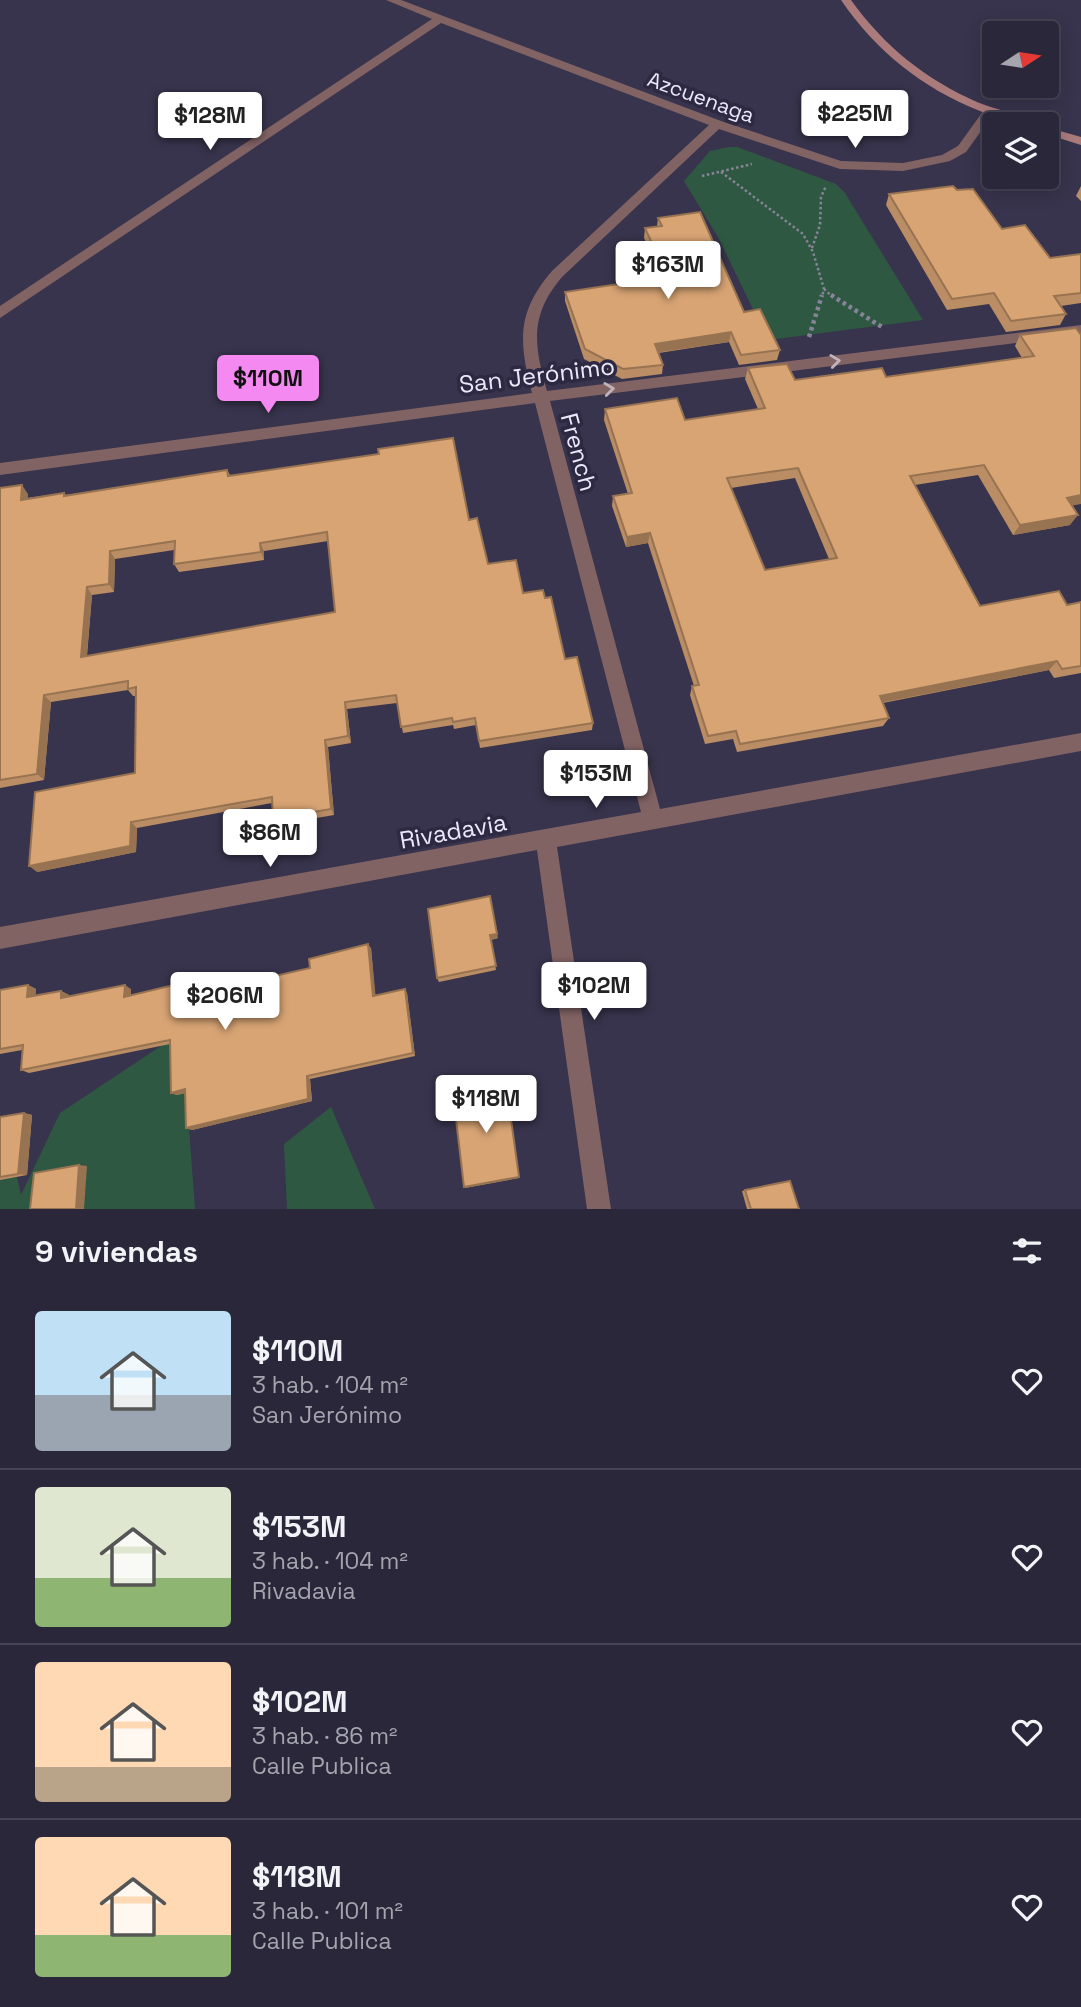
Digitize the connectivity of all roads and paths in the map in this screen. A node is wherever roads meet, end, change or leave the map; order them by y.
1 (391, 0) edge
2 (846, 0) edge
3 (438, 20) junction
4 (986, 112) edge
5 (982, 121) edge
6 (718, 124) junction
7 (1059, 135) edge
8 (1081, 141) edge
9 (796, 153) junction
10 (839, 165) junction
11 (721, 172) junction
12 (647, 189) junction
13 (811, 248) junction
14 (824, 289) junction
15 (0, 313) edge
16 (1081, 330) edge
17 (926, 349) junction
18 (801, 365) junction
19 (541, 397) junction
20 (0, 469) edge
21 (1081, 742) edge
22 (653, 820) junction
23 (547, 841) junction
24 (0, 938) edge
25 (599, 1209) edge

1 - 3 street, Azcuenaga
2 - 4 main road
3 - 6 street, Azcuenaga
3 - 15 street
5 - 10 street, Azcuenaga
6 - 9 street, Azcuenaga
6 - 12 street, French
7 - 8 main road
9 - 10 street, Azcuenaga
9 - 11 path
10 - 13 path
11 - 12 path
11 - 13 path
12 - 19 street, French
13 - 14 path
14 - 17 path
14 - 18 path
16 - 17 street, San Jerónimo
18 -> 17 street, San Jerónimo
19 -> 18 street, San Jerónimo
19 - 20 street, San Jerónimo
19 - 22 street, French
21 - 22 street, Rivadavia
22 - 23 street, Rivadavia
23 - 24 street, Rivadavia
23 - 25 street

